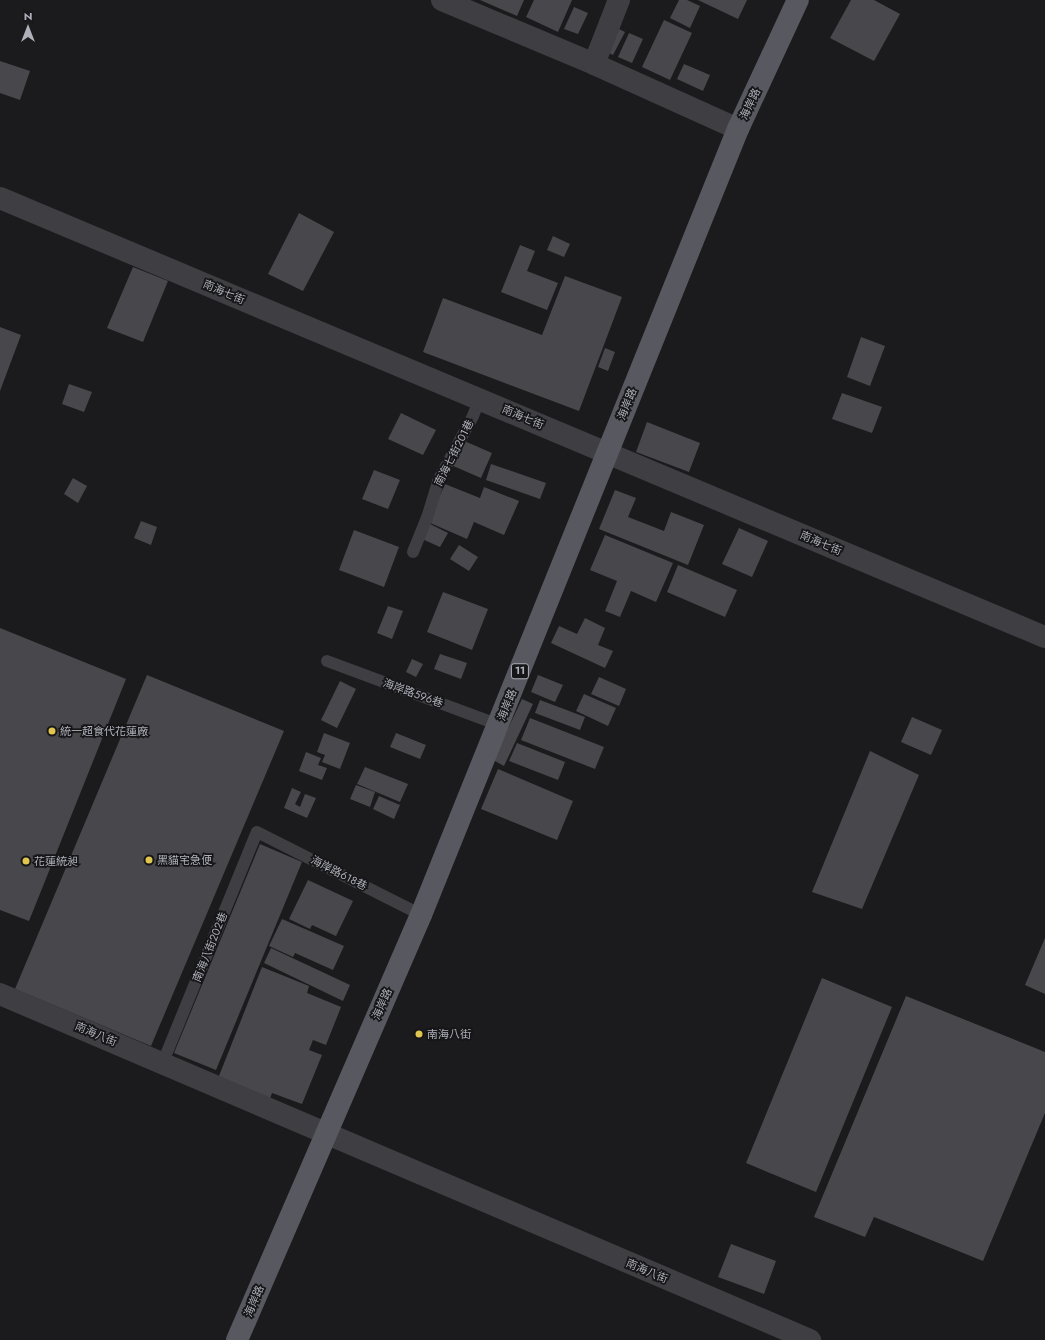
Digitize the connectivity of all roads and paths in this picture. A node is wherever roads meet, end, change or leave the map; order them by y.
1 (442, 0) edge
2 (619, 0) edge
3 (798, 0) edge
4 (475, 6) edge
5 (594, 64) junction
6 (738, 129) junction
7 (0, 198) edge
8 (480, 399) junction
9 (608, 452) junction
10 (413, 552) dead end
11 (1045, 637) edge
12 (327, 661) dead end
13 (499, 725) junction
14 (257, 832) joint
15 (421, 915) junction
16 (0, 994) edge
17 (163, 1062) junction
18 (325, 1135) junction
19 (237, 1340) edge
20 (810, 1340) edge

1 - 4 street
2 - 5 street
3 - 6 main road, 海岸路 / 11
4 - 5 street
5 - 6 street
6 - 9 main road, 海岸路 / 11
7 - 8 street, 南海七街
8 - 9 street, 南海七街
8 - 10 lane, 南海七街201巷
9 - 11 street, 南海七街
9 - 13 main road, 海岸路 / 11
12 - 13 lane, 海岸路596巷
13 - 15 main road, 海岸路 / 11
14 - 15 lane, 海岸路618巷
14 - 17 lane, 南海八街202巷
15 - 18 main road, 海岸路 / 11
16 - 17 street, 南海八街
17 - 18 street, 南海八街
18 - 19 main road, 海岸路 / 11
18 - 20 street, 南海八街

